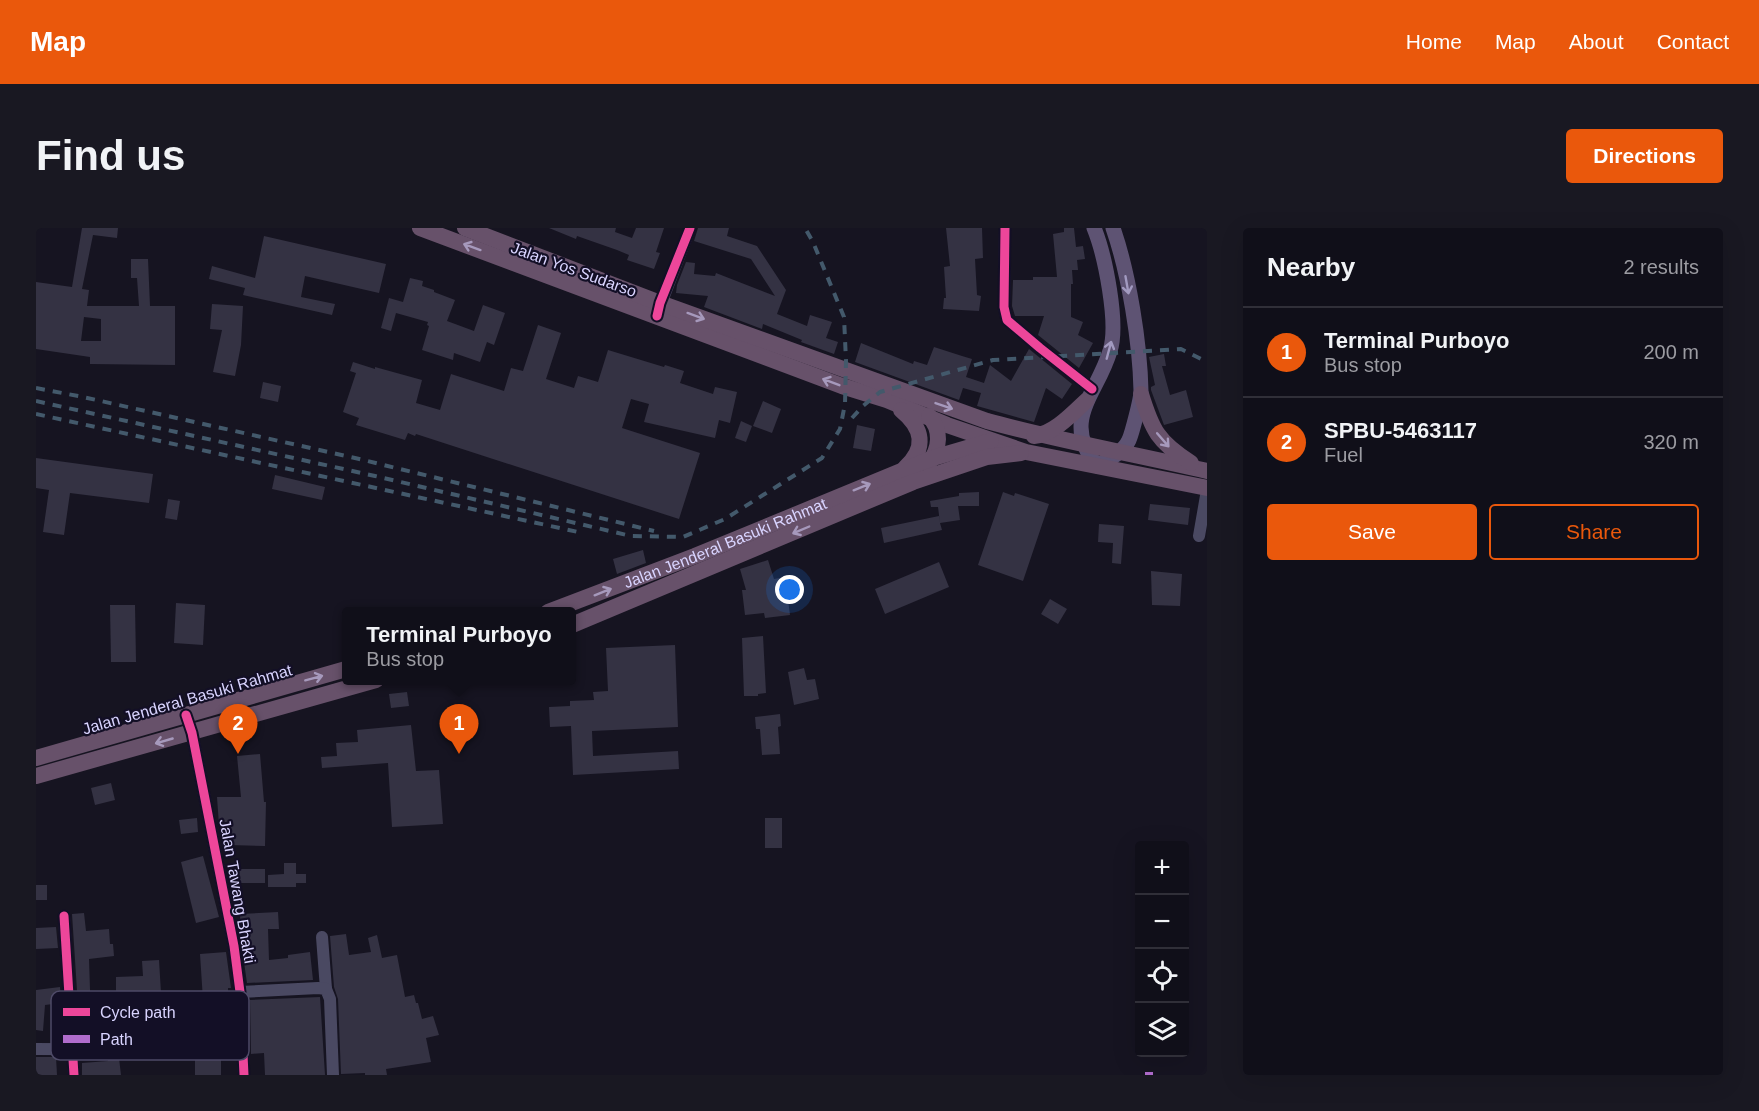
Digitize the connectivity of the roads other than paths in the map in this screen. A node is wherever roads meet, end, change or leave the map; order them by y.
1 (420, 228) edge
2 (465, 228) edge
3 (690, 228) edge
4 (1005, 228) edge
5 (1094, 228) edge
6 (1113, 228) edge
7 (659, 309) junction
8 (888, 393) junction
9 (1141, 394) junction
10 (1090, 395) junction
11 (932, 419) junction
12 (1040, 436) junction
13 (991, 441) junction
14 (1084, 445) junction
15 (1026, 452) junction
16 (1121, 452) junction
17 (933, 458) junction
18 (1097, 466) junction
19 (1206, 471) edge
20 (907, 476) junction
21 (1207, 489) edge
22 (1199, 536) dead end
23 (561, 607) edge
24 (576, 623) edge
25 (342, 670) edge
26 (362, 685) edge
27 (186, 715) junction
28 (192, 733) junction
29 (36, 758) edge
30 (36, 776) edge
31 (64, 916) dead end
32 (322, 938) dead end
33 (326, 989) junction
34 (69, 991) edge
35 (240, 991) edge
36 (249, 992) edge
37 (73, 1060) edge
38 (243, 1060) edge
39 (74, 1075) edge
40 (244, 1075) edge
41 (333, 1075) edge

7 -> 1 highway, Jalan Yos Sudarso
2 - 7 highway, Jalan Yos Sudarso
3 - 7 street
4 - 10 street
10 -> 5 main road
6 -> 9 main road
7 - 8 highway, Jalan Yos Sudarso
8 - 11 highway
8 -> 12 highway
8 - 20 highway
9 - 16 main road
9 -> 19 highway
10 - 12 highway
10 - 14 main road
11 - 13 highway
11 - 17 highway
12 - 13 highway
12 - 14 highway
13 - 15 highway
13 - 17 highway
14 - 16 highway
14 - 18 main road
15 - 18 highway
15 - 20 highway
16 - 18 main road
16 - 19 highway
17 - 20 highway
18 - 21 highway
23 -> 20 highway, Jalan Jenderal Basuki Rahmat
20 -> 24 highway, Jalan Jenderal Basuki Rahmat
21 - 22 street
27 -> 25 highway, Jalan Jenderal Basuki Rahmat
26 - 28 highway, Jalan Jenderal Basuki Rahmat
27 - 28 street, Jalan Tawang Bhakti
27 - 29 highway, Jalan Jenderal Basuki Rahmat
28 -> 30 highway, Jalan Jenderal Basuki Rahmat
28 - 35 street, Jalan Tawang Bhakti
31 - 34 street
32 - 33 street
33 - 36 street
33 - 41 street
37 - 39 street
38 - 40 street, Jalan Tawang Bhakti

